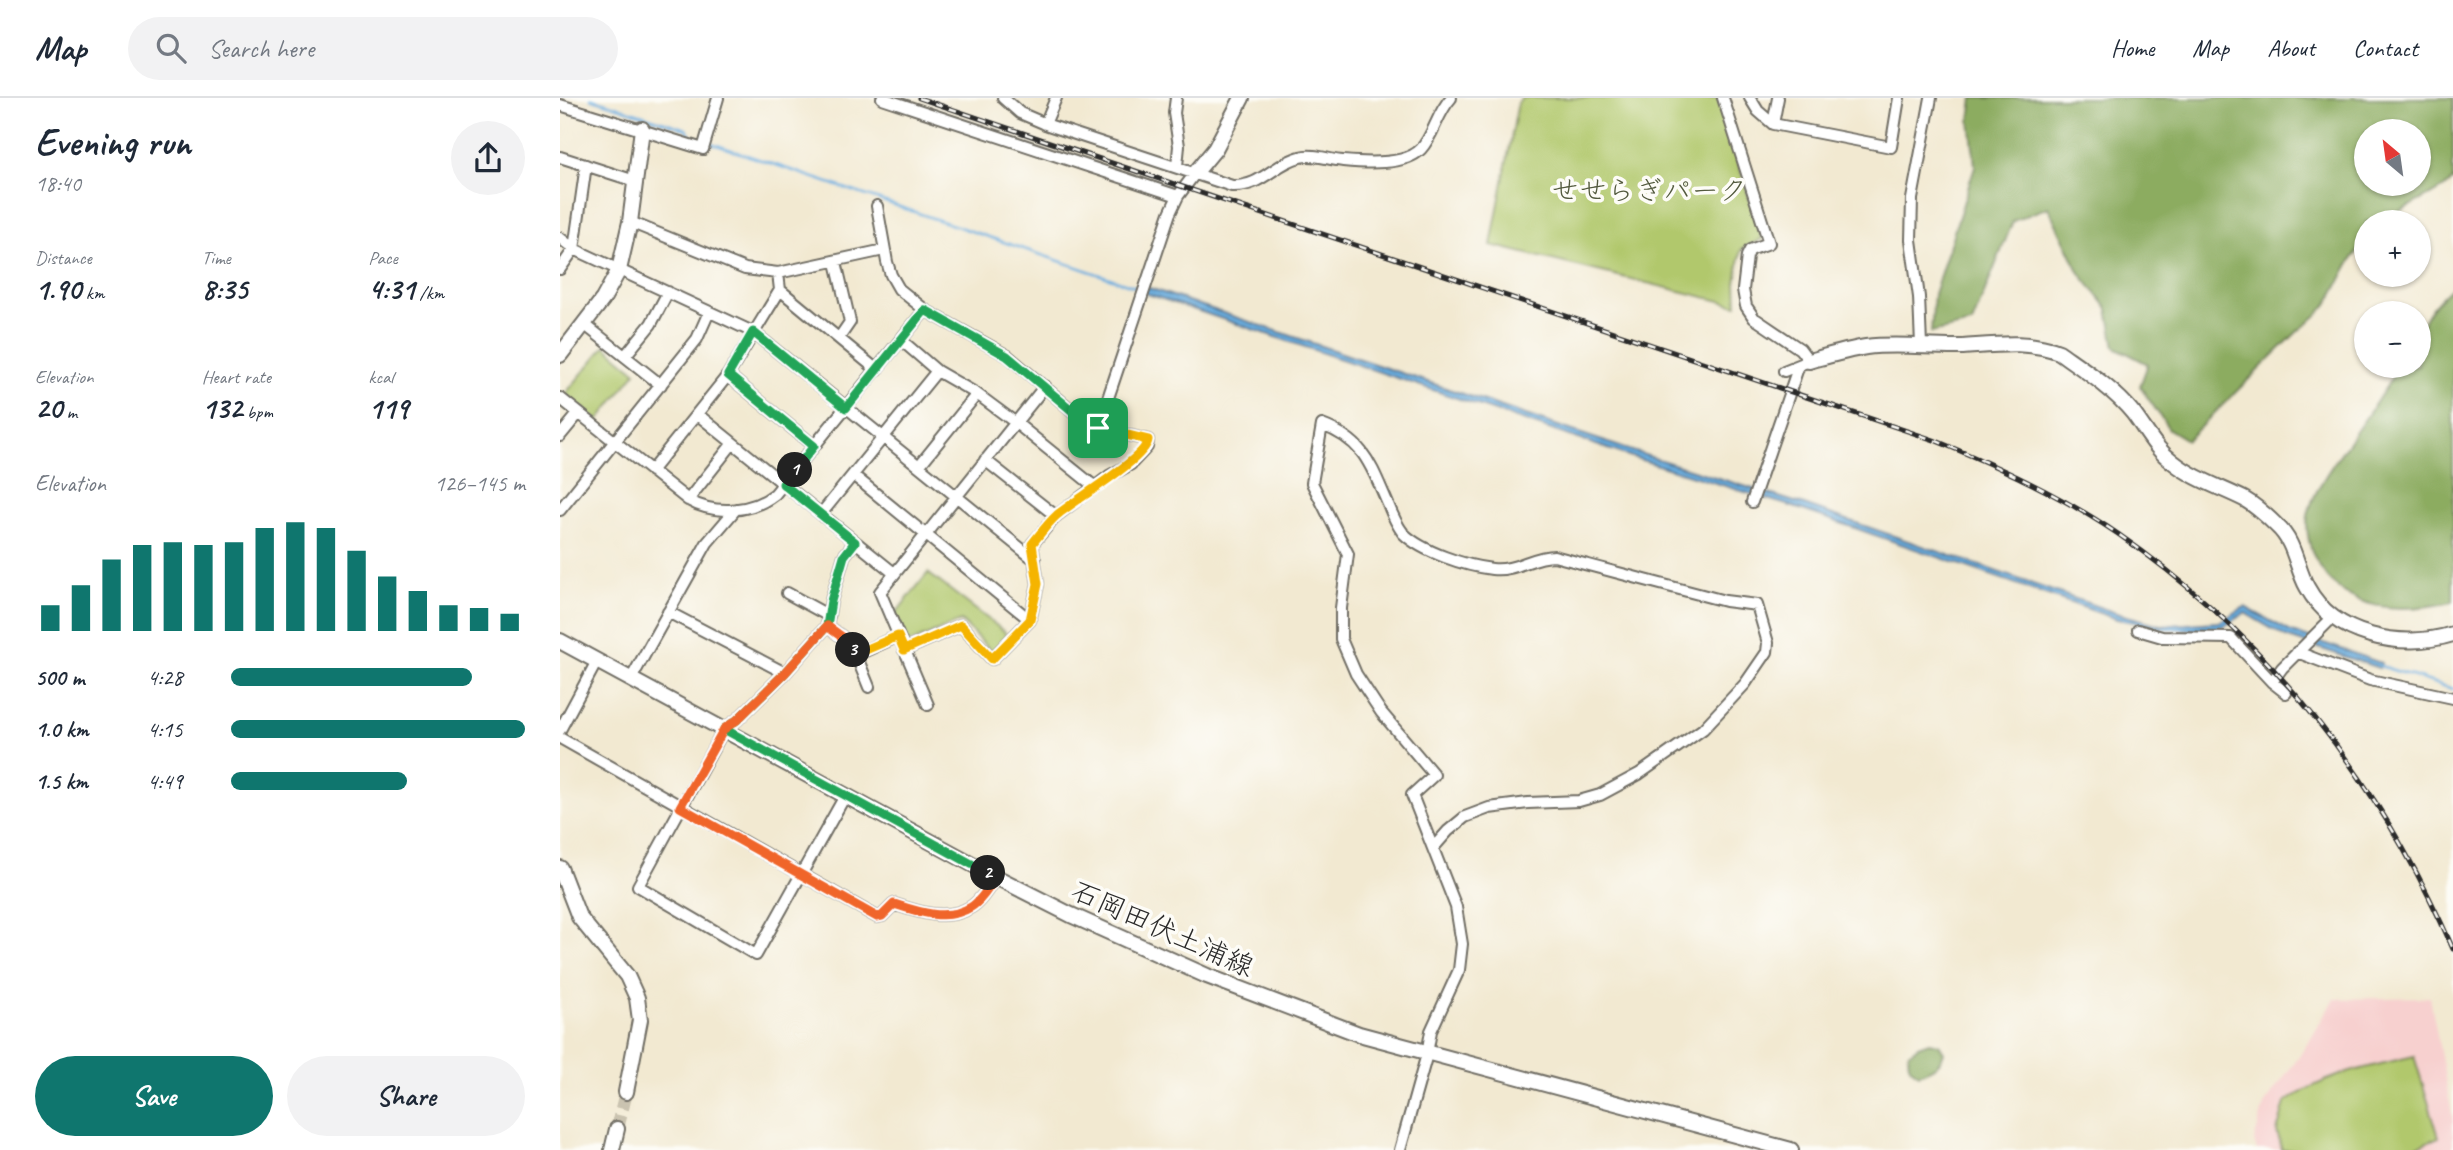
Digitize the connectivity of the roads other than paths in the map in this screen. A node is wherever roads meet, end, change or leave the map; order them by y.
1 (718, 98) edge
2 (882, 98) edge
3 (1003, 98) edge
4 (1056, 98) edge
5 (1176, 98) edge
6 (1242, 98) edge
7 (1451, 98) edge
8 (1723, 98) edge
9 (1750, 98) edge
10 (1778, 98) edge
11 (1899, 98) edge
12 (1931, 98) edge
13 (560, 105) edge
14 (1045, 124) junction
15 (1773, 124) junction
16 (642, 129) junction
17 (560, 157) edge
18 (586, 165) junction
19 (1177, 166) junction
20 (1196, 172) junction
21 (635, 181) junction
22 (1178, 196) junction
23 (877, 206) dead end
24 (630, 222) junction
25 (560, 238) edge
26 (574, 249) junction
27 (884, 250) junction
28 (836, 262) junction
29 (560, 269) edge
30 (620, 270) junction
31 (778, 273) junction
32 (780, 290) junction
33 (668, 292) junction
34 (925, 310) junction
35 (709, 312) junction
36 (584, 324) junction
37 (753, 332) junction
38 (839, 338) junction
39 (901, 340) junction
40 (1921, 345) junction
41 (560, 355) edge
42 (625, 356) junction
43 (1804, 363) junction
44 (877, 370) junction
45 (937, 371) junction
46 (1784, 371) dead end
47 (728, 375) junction
48 (661, 385) junction
49 (1045, 386) junction
50 (978, 394) junction
51 (560, 398) edge
52 (846, 408) junction
53 (579, 413) junction
54 (697, 414) junction
55 (1016, 422) junction
56 (1098, 428) junction
57 (560, 436) edge
58 (883, 438) junction
59 (615, 442) junction
60 (733, 443) junction
61 (814, 446) junction
62 (985, 460) junction
63 (919, 466) junction
64 (651, 471) junction
65 (853, 475) junction
66 (783, 484) junction
67 (1095, 487) junction
68 (1754, 495) dead end
69 (956, 496) junction
70 (688, 500) junction
71 (736, 509) junction
72 (560, 510) edge
73 (821, 514) junction
74 (1056, 516) junction
75 (925, 534) junction
76 (855, 542) junction
77 (1035, 560) junction
78 (894, 573) junction
79 (787, 593) dead end
80 (668, 612) junction
81 (2333, 617) junction
82 (1030, 620) junction
83 (828, 621) junction
84 (2138, 630) dead end
85 (2453, 634) edge
86 (898, 636) junction
87 (560, 641) edge
88 (904, 650) junction
89 (2298, 651) junction
90 (856, 654) junction
91 (597, 661) junction
92 (785, 673) junction
93 (631, 679) junction
94 (2272, 682) junction
95 (869, 687) dead end
96 (2286, 693) dead end
97 (2453, 698) edge
98 (928, 705) dead end
99 (724, 729) junction
100 (560, 730) edge
101 (560, 738) edge
102 (845, 796) junction
103 (680, 807) junction
104 (1433, 848) junction
105 (560, 868) edge
106 (800, 875) junction
107 (996, 877) junction
108 (1427, 1054) junction
109 (626, 1092) tunnel mouth
110 (617, 1129) tunnel mouth
111 (612, 1150) edge
112 (1400, 1150) edge
113 (1791, 1150) edge

1 - 16 street
2 - 22 street
3 - 14 street
4 - 14 street
5 - 19 street
6 - 20 main road
7 - 20 street
8 - 43 street
9 - 15 street
10 - 15 street
11 - 15 street
12 - 40 street
13 - 16 street
14 - 19 street
16 - 21 main road
17 - 18 street
18 - 21 street
18 - 26 street
19 - 20 street
20 - 22 street
21 - 24 main road
22 - 56 street
23 - 27 street
24 - 30 main road
24 - 31 street
25 - 26 street
26 - 29 street
26 - 30 street
27 - 28 street
27 - 34 street
28 - 31 street
28 - 38 street
30 - 33 street
30 - 36 main road
31 - 32 street
32 - 37 street
32 - 38 street
33 - 35 street
33 - 42 street
34 - 39 street
34 - 49 street
35 - 37 street
35 - 48 street
36 - 41 main road
36 - 42 street
37 - 47 street
37 - 52 street
38 - 44 street
39 - 44 street
39 - 45 street
40 - 43 main road
40 - 81 main road
42 - 48 street
43 - 46 street
43 - 68 street
44 - 52 street
45 - 50 street
45 - 58 street
47 - 54 street
47 - 61 street
48 - 59 street
49 - 55 street
49 - 56 street
50 - 55 street
50 - 63 street
51 - 53 street
52 - 58 street
52 - 61 street
53 - 57 street
53 - 59 street
54 - 60 street
54 - 64 street
55 - 62 street
55 - 67 street
56 - 67 street
58 - 63 street
58 - 65 street
59 - 64 street
59 - 72 street
60 - 66 street
60 - 70 street
61 - 66 street
62 - 69 street
62 - 74 street
63 - 69 street
64 - 70 street
65 - 73 street
65 - 75 street
66 - 71 street
66 - 73 street
67 - 74 street
69 - 75 street
69 - 77 street
70 - 71 street
71 - 80 street
73 - 76 street
74 - 77 street
75 - 78 street
75 - 82 street
76 - 78 street
76 - 83 street
77 - 82 street
78 - 86 street
79 - 83 street
80 - 92 street
80 - 93 street
81 - 85 main road
81 - 89 street
82 - 88 street
83 - 90 street
83 - 92 street
84 - 94 street
86 - 88 street
86 - 90 street
87 - 91 main road, 石岡田伏土浦線
88 - 98 street
89 - 94 street
89 - 97 street
90 - 95 street
91 - 93 main road, 石岡田伏土浦線
91 - 100 street
92 - 99 street
93 - 99 main road, 石岡田伏土浦線
94 - 96 street
99 - 102 main road, 石岡田伏土浦線
99 - 103 street
101 - 103 street
102 - 106 street
102 - 107 main road, 石岡田伏土浦線
103 - 106 street
103 - 106 street
104 - 104 street
104 - 108 street
105 - 109 main road
106 - 107 street
107 - 108 main road, 石岡田伏土浦線
108 - 112 street
108 - 113 main road, 石岡田伏土浦線
110 - 111 main road

